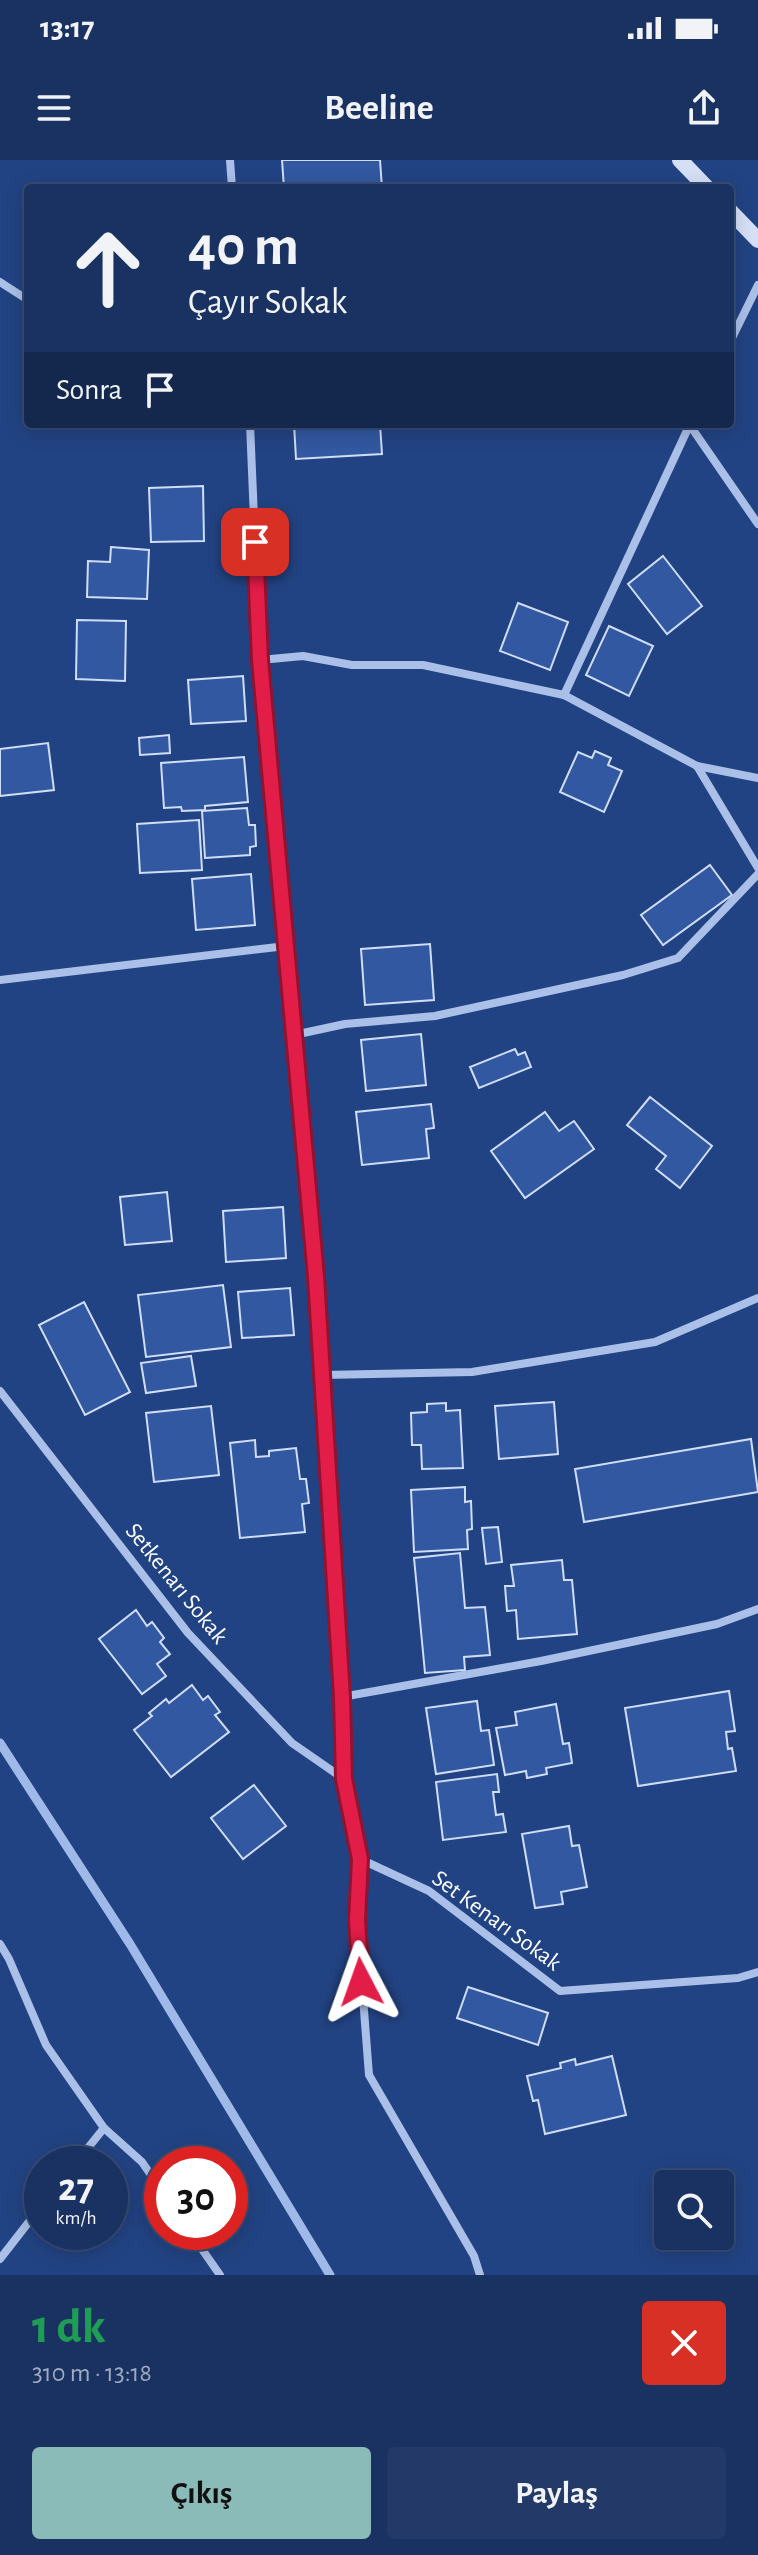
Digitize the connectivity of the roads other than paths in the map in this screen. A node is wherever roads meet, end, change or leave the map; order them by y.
1 (230, 160) edge
2 (680, 160) edge
3 (232, 184) edge
4 (703, 184) edge
5 (734, 215) edge
6 (758, 240) edge
7 (0, 282) edge
8 (758, 285) edge
9 (24, 297) edge
10 (734, 334) edge
11 (250, 428) edge
12 (687, 428) edge
13 (692, 428) edge
14 (758, 524) edge
15 (260, 660) junction
16 (564, 695) junction
17 (697, 766) junction
18 (758, 778) edge
19 (758, 871) edge
20 (286, 946) junction
21 (0, 980) edge
22 (294, 1035) junction
23 (758, 1298) edge
24 (323, 1375) junction
25 (0, 1391) edge
26 (758, 1609) edge
27 (342, 1697) junction
28 (344, 1779) junction
29 (360, 1859) junction
30 (0, 1944) edge
31 (758, 1972) edge
32 (104, 2128) junction
33 (90, 2146) edge
34 (144, 2165) edge
35 (24, 2224) edge
36 (4, 2245) edge
37 (203, 2250) edge
38 (0, 2259) edge
39 (220, 2275) edge
40 (480, 2275) edge

1 - 3 street
2 - 4 main road
5 - 6 main road
7 - 9 street
8 - 10 street
11 - 15 street
12 - 16 street
13 - 14 street
15 - 16 street
15 - 20 street
16 - 17 street
17 - 18 street
17 - 19 street
19 - 22 street
20 - 21 street
20 - 22 street
22 - 24 street
23 - 24 street
24 - 27 street
25 - 28 street, Setkenarı Sokak
26 - 27 street
27 - 28 street
28 - 29 street
29 - 31 street, Set Kenarı Sokak
29 - 40 street
30 - 32 street
32 - 33 street
32 - 34 street
35 - 36 street
36 - 38 street
37 - 39 street

